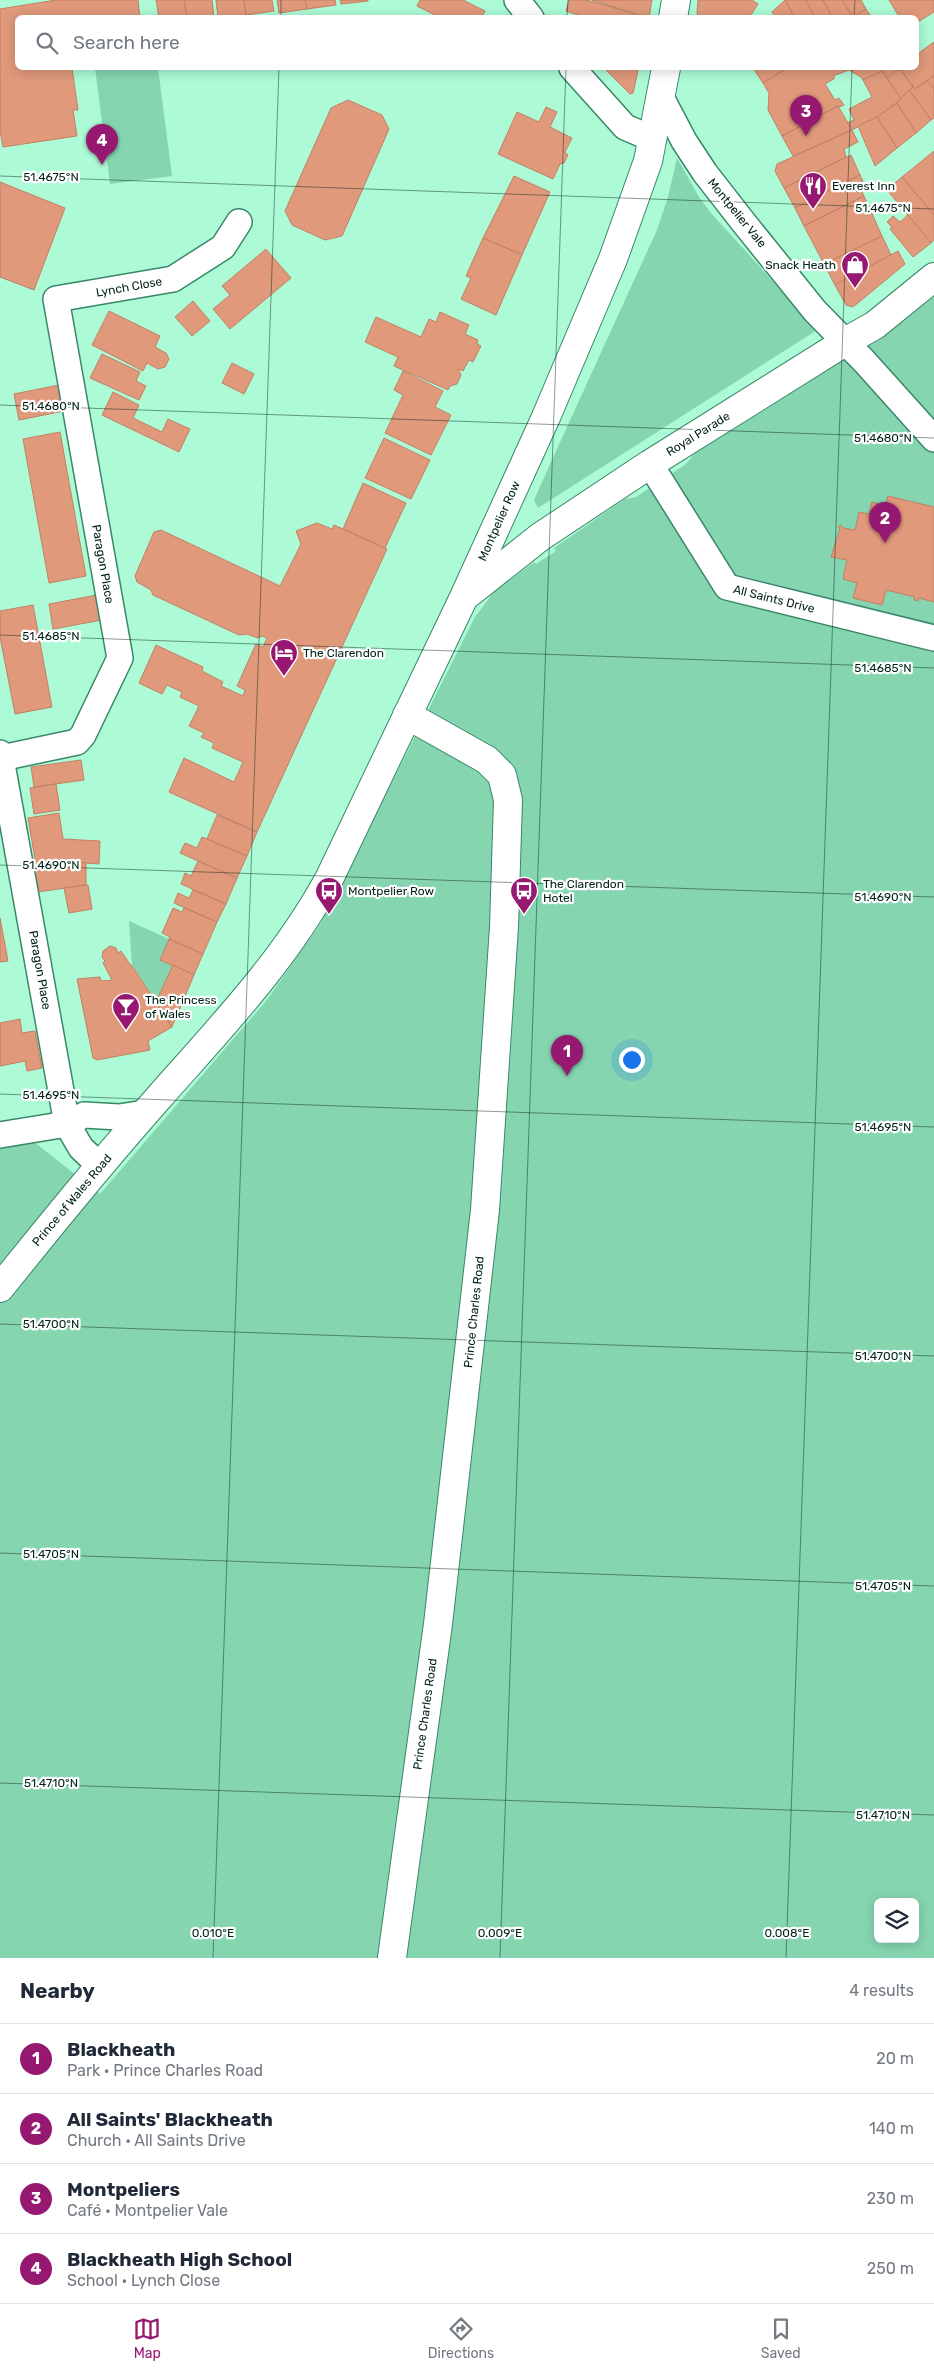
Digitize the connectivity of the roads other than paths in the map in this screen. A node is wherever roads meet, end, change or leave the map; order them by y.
1 (517, 0) edge
2 (676, 0) edge
3 (529, 15) edge
4 (674, 15) edge
5 (574, 70) edge
6 (666, 70) edge
7 (661, 97) junction
8 (653, 139) junction
9 (239, 222) dead end
10 (934, 277) edge
11 (56, 299) joint
12 (845, 342) junction
13 (934, 439) edge
14 (650, 464) junction
15 (464, 596) junction
16 (934, 638) edge
17 (407, 715) junction
18 (0, 756) edge
19 (5, 805) edge
20 (145, 1113) junction
21 (67, 1124) junction
22 (0, 1135) edge
23 (100, 1166) junction
24 (0, 1288) edge
25 (392, 1958) edge

1 - 3 street
2 - 4 main road
5 - 8 street
6 - 7 main road
7 - 8 main road, Montpelier Row
7 - 12 street, Montpelier Vale
8 - 15 main road, Montpelier Row
9 - 11 street, Lynch Close
10 - 12 main road, Royal Parade
11 - 18 street, Paragon Place
12 - 13 street
12 - 14 main road, Royal Parade
14 - 15 main road, Royal Parade
14 - 16 street, All Saints Drive
15 - 17 main road, Montpelier Row
17 - 20 main road, Montpelier Row
17 - 25 main road, Prince Charles Road
18 - 19 street, Paragon Place
19 - 21 street, Paragon Place
20 - 21 street
20 - 23 main road, Prince of Wales Road
21 - 22 street
21 - 23 street, Paragon Place
23 - 24 main road, Prince of Wales Road

